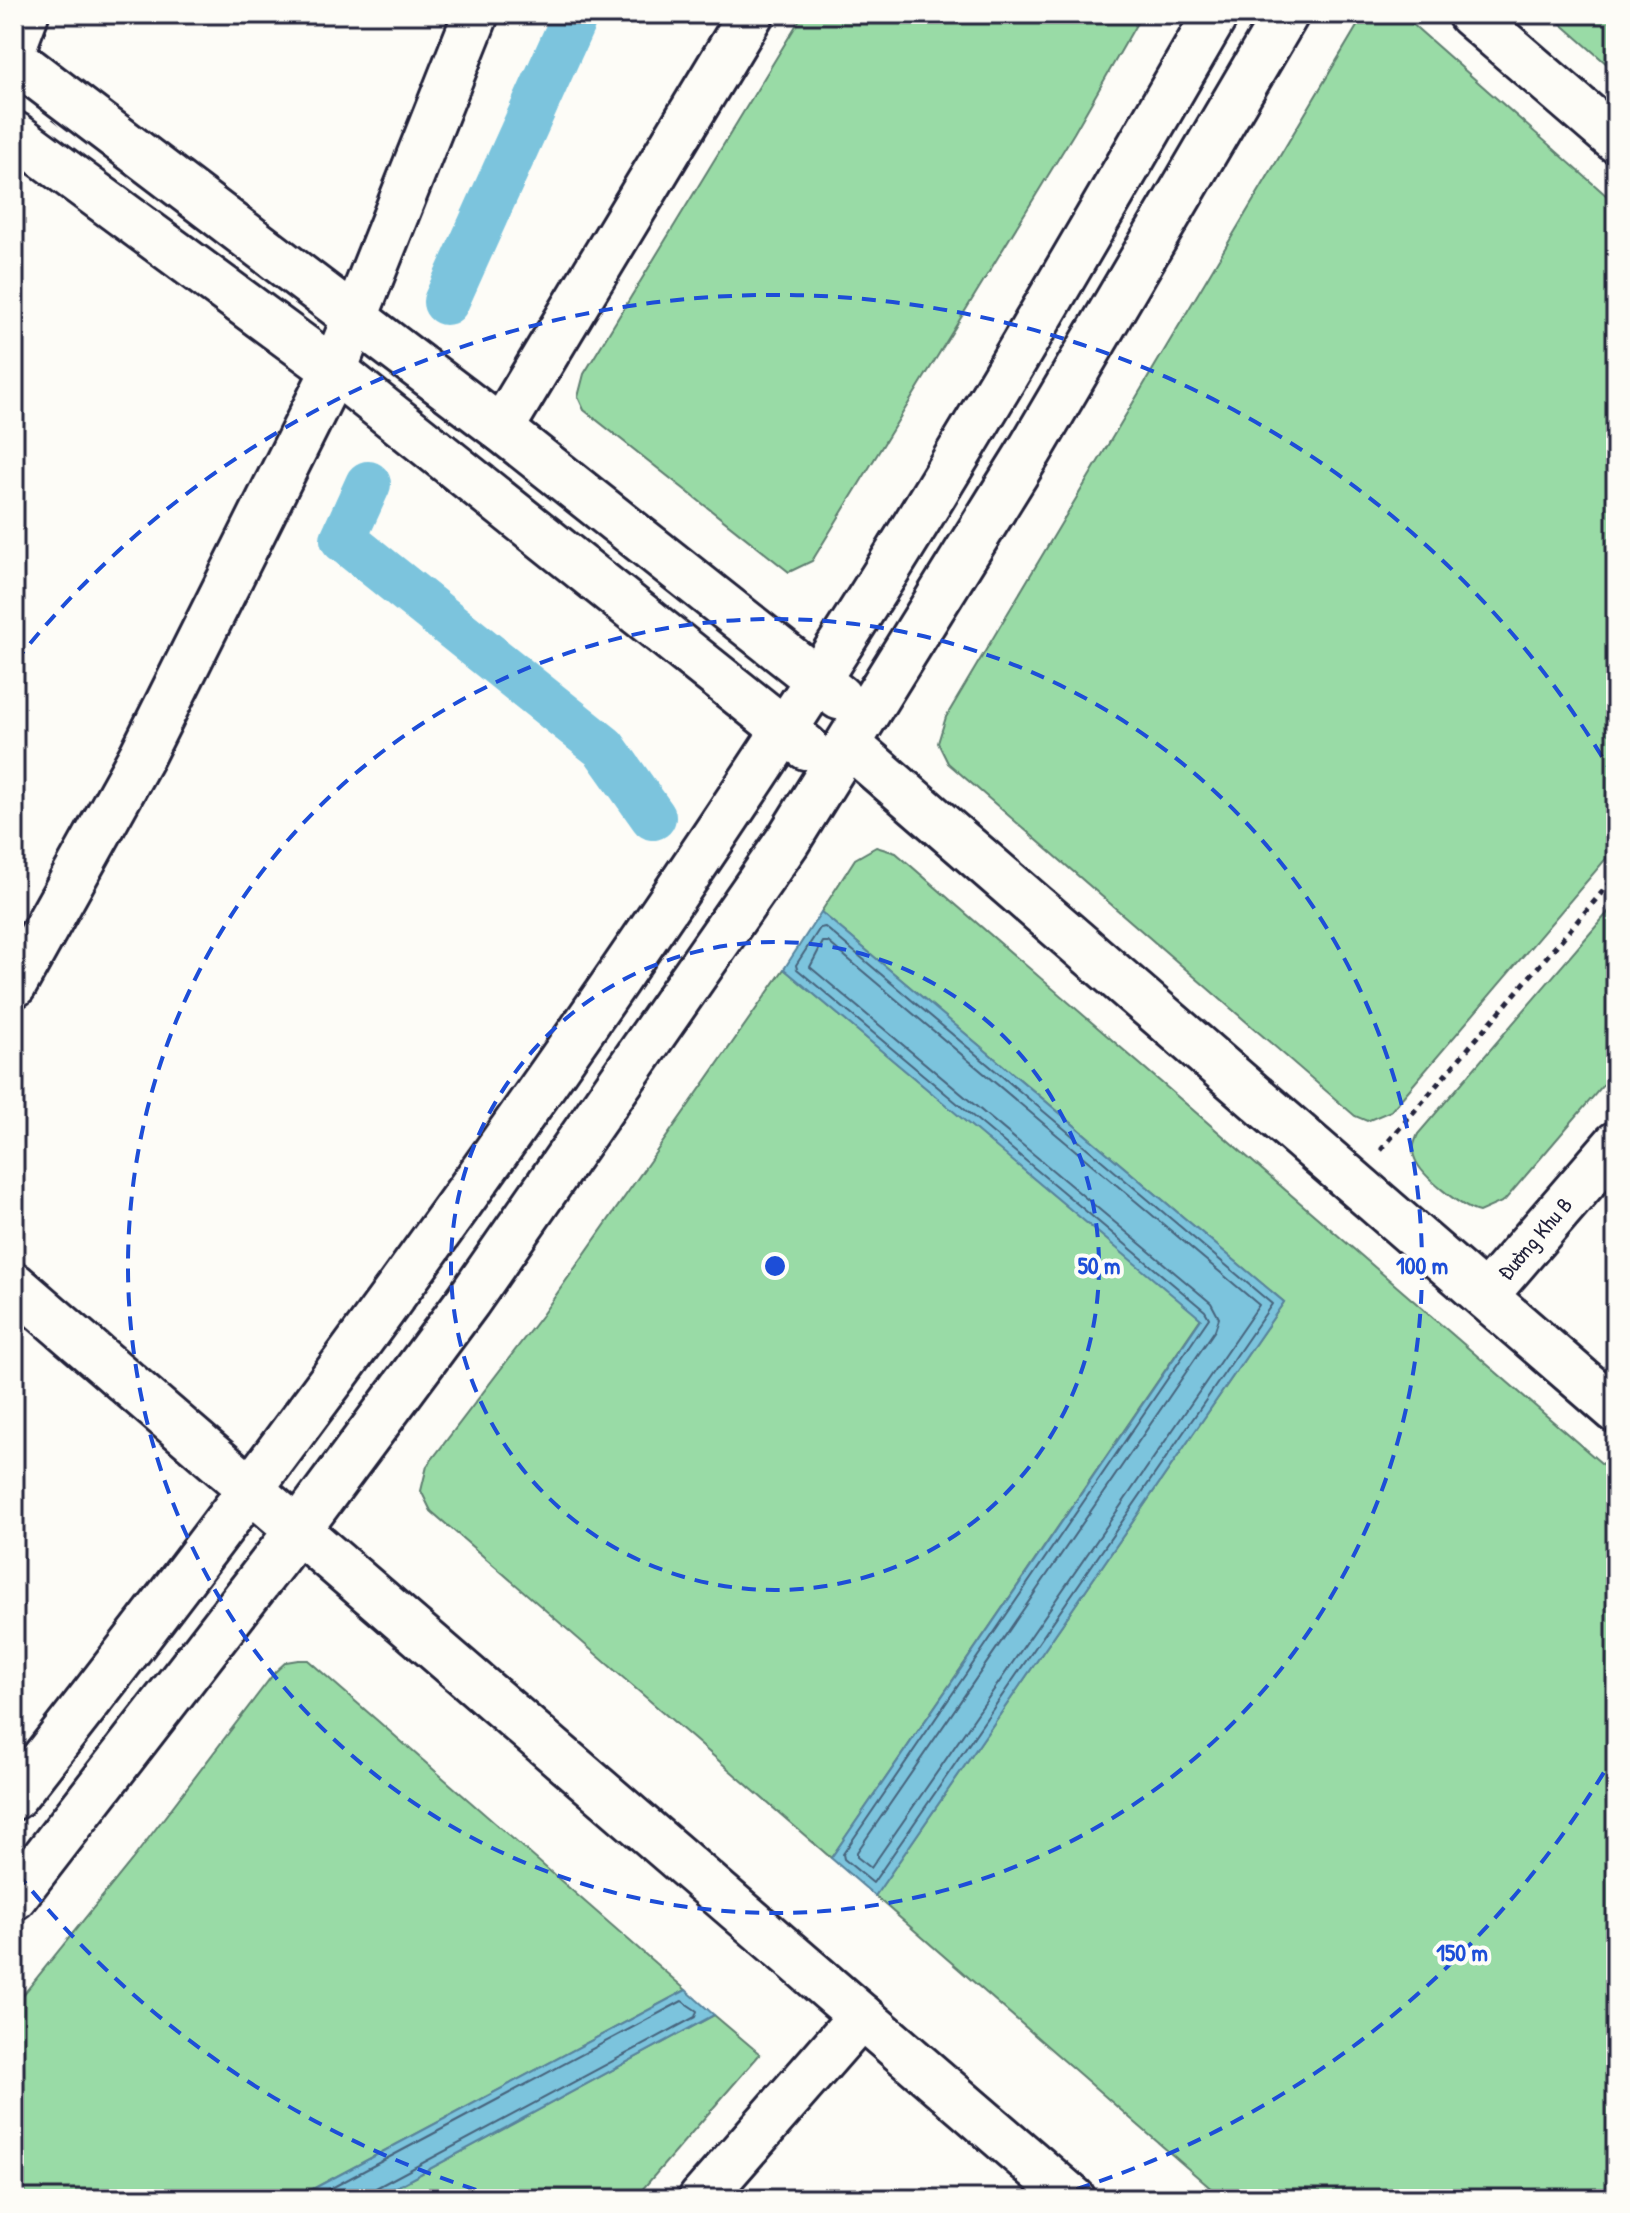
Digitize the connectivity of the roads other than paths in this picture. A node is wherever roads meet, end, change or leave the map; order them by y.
1 (26, 14) edge
2 (476, 14) edge
3 (751, 14) edge
4 (1216, 14) edge
5 (1286, 14) edge
6 (1470, 14) edge
7 (14, 46) edge
8 (14, 59) edge
9 (14, 134) edge
10 (1616, 140) edge
11 (356, 317) junction
12 (334, 370) junction
13 (501, 429) junction
14 (817, 680) junction
15 (785, 729) junction
16 (850, 744) junction
17 (14, 985) edge
18 (1616, 1144) edge
19 (14, 1285) edge
20 (1485, 1296) junction
21 (1616, 1410) edge
22 (251, 1490) junction
23 (298, 1530) junction
24 (14, 1797) edge
25 (14, 1897) edge
26 (861, 2016) junction
27 (701, 2199) edge
28 (1073, 2199) edge

1 - 7 street
2 - 11 street
3 - 13 street
4 - 14 street
5 - 16 street
6 - 10 street
8 - 11 street
9 - 12 street
11 - 12 street
11 - 13 street
12 - 15 street
12 - 17 street
13 - 14 street
14 - 15 street
14 - 16 street
15 - 16 street
15 - 22 street
16 - 20 street
16 - 23 street
18 - 20 street, Đường Khu B
19 - 22 street
20 - 21 street
22 - 23 street
22 - 24 street
23 - 25 street
23 - 26 street
26 - 27 street
26 - 28 street

